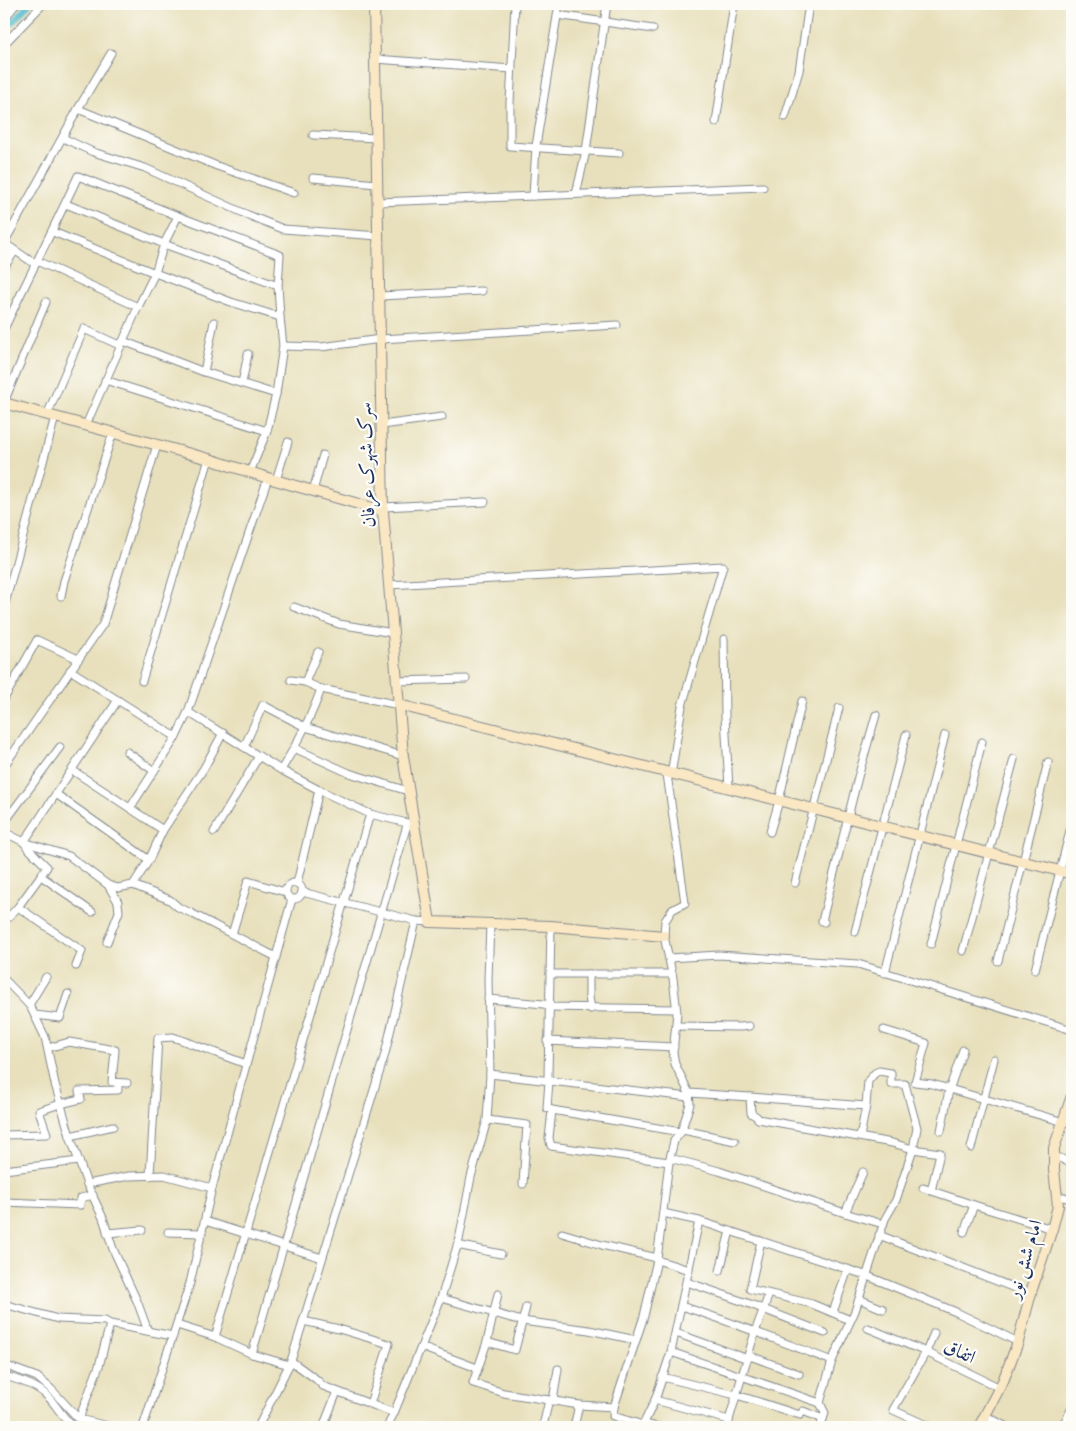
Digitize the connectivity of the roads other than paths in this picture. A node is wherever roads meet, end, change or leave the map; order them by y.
1 (16, 4) edge
2 (45, 4) edge
3 (374, 4) edge
4 (516, 4) edge
5 (559, 4) edge
6 (607, 4) edge
7 (734, 4) edge
8 (809, 4) edge
9 (557, 15) junction
10 (4, 19) edge
11 (604, 22) junction
12 (653, 28) dead end
13 (5, 41) edge
14 (112, 53) dead end
15 (375, 59) junction
16 (512, 69) junction
17 (78, 109) junction
18 (785, 117) dead end
19 (716, 122) dead end
20 (313, 135) dead end
21 (63, 138) junction
22 (376, 138) junction
23 (536, 146) junction
24 (586, 151) junction
25 (619, 153) dead end
26 (313, 178) dead end
27 (378, 184) junction
28 (763, 187) dead end
29 (294, 193) dead end
30 (576, 194) junction
31 (533, 196) junction
32 (378, 202) junction
33 (66, 204) junction
34 (178, 216) junction
35 (53, 232) junction
36 (378, 236) junction
37 (164, 244) junction
38 (14, 251) junction
39 (36, 262) junction
40 (4, 267) edge
41 (155, 273) junction
42 (278, 286) junction
43 (482, 291) dead end
44 (380, 296) junction
45 (46, 302) dead end
46 (138, 307) junction
47 (280, 316) junction
48 (214, 322) dead end
49 (617, 325) dead end
50 (4, 329) edge
51 (380, 339) junction
52 (123, 341) junction
53 (283, 346) junction
54 (248, 354) dead end
55 (204, 372) junction
56 (105, 380) junction
57 (242, 383) junction
58 (276, 394) junction
59 (4, 402) edge
60 (51, 416) junction
61 (442, 417) dead end
62 (382, 425) junction
63 (86, 426) junction
64 (267, 431) junction
65 (113, 433) junction
66 (288, 442) dead end
67 (157, 445) junction
68 (323, 455) dead end
69 (209, 459) junction
70 (250, 472) junction
71 (272, 479) junction
72 (313, 491) junction
73 (485, 502) dead end
74 (383, 509) junction
75 (389, 585) junction
76 (61, 596) dead end
77 (294, 607) dead end
78 (4, 608) edge
79 (393, 633) junction
80 (724, 639) dead end
81 (318, 652) dead end
82 (78, 659) junction
83 (70, 670) junction
84 (466, 679) dead end
85 (291, 680) dead end
86 (142, 681) dead end
87 (397, 681) junction
88 (305, 682) junction
89 (320, 689) junction
90 (4, 699) edge
91 (118, 700) junction
92 (802, 701) dead end
93 (399, 706) junction
94 (839, 708) dead end
95 (188, 712) junction
96 (876, 715) dead end
97 (305, 726) junction
98 (223, 733) junction
99 (945, 734) dead end
100 (906, 735) dead end
101 (176, 737) junction
102 (982, 742) dead end
103 (60, 747) dead end
104 (244, 747) junction
105 (294, 748) junction
106 (127, 752) dead end
107 (258, 756) junction
108 (403, 756) junction
109 (1014, 759) dead end
110 (1048, 762) dead end
111 (4, 766) edge
112 (72, 770) junction
113 (154, 770) junction
114 (280, 770) junction
115 (669, 774) junction
116 (729, 788) junction
117 (319, 790) junction
118 (408, 791) junction
119 (56, 794) junction
120 (778, 801) junction
121 (130, 808) junction
122 (813, 809) junction
123 (370, 814) junction
124 (848, 817) junction
125 (4, 823) edge
126 (410, 824) junction
127 (1072, 824) edge
128 (882, 826) junction
129 (163, 830) junction
130 (4, 832) edge
131 (214, 832) dead end
132 (770, 832) dead end
133 (919, 836) junction
134 (24, 842) junction
135 (956, 845) junction
136 (989, 853) junction
137 (149, 860) junction
138 (1023, 862) junction
139 (1060, 871) junction
140 (1072, 874) edge
141 (41, 876) junction
142 (795, 882) dead end
143 (297, 884) junction
144 (108, 885) junction
145 (133, 885) junction
146 (285, 892) junction
147 (302, 892) junction
148 (292, 899) junction
149 (344, 902) junction
150 (18, 907) junction
151 (92, 912) dead end
152 (382, 912) junction
153 (416, 921) junction
154 (4, 922) edge
155 (430, 922) junction
156 (824, 922) dead end
157 (490, 924) junction
158 (551, 926) junction
159 (855, 932) dead end
160 (232, 934) junction
161 (664, 936) junction
162 (108, 942) dead end
163 (931, 944) dead end
164 (963, 951) dead end
165 (276, 957) junction
166 (669, 958) junction
167 (998, 961) dead end
168 (76, 966) dead end
169 (1036, 970) dead end
170 (885, 973) junction
171 (550, 974) junction
172 (589, 974) junction
173 (672, 974) junction
174 (46, 976) dead end
175 (4, 979) edge
176 (68, 994) dead end
177 (488, 999) junction
178 (28, 1004) junction
179 (548, 1007) junction
180 (591, 1009) junction
181 (676, 1009) junction
182 (35, 1015) junction
183 (676, 1026) junction
184 (749, 1026) dead end
185 (884, 1030) dead end
186 (1072, 1030) edge
187 (547, 1041) junction
188 (48, 1048) junction
189 (674, 1048) junction
190 (962, 1050) dead end
191 (994, 1059) dead end
192 (246, 1064) junction
193 (490, 1074) junction
194 (549, 1081) junction
195 (118, 1083) junction
196 (127, 1084) dead end
197 (949, 1090) junction
198 (689, 1095) junction
199 (1072, 1096) edge
200 (750, 1098) junction
201 (984, 1098) junction
202 (60, 1104) junction
203 (866, 1106) junction
204 (552, 1110) junction
205 (1068, 1116) edge
206 (487, 1120) junction
207 (113, 1126) dead end
208 (941, 1131) dead end
209 (681, 1132) junction
210 (4, 1135) edge
211 (70, 1136) junction
212 (860, 1137) junction
213 (735, 1141) dead end
214 (971, 1148) dead end
215 (914, 1149) junction
216 (1054, 1159) junction
217 (669, 1160) junction
218 (79, 1161) junction
219 (1072, 1164) edge
220 (4, 1170) edge
221 (863, 1172) dead end
222 (150, 1176) junction
223 (87, 1184) junction
224 (523, 1184) dead end
225 (212, 1188) junction
226 (923, 1188) dead end
227 (931, 1191) junction
228 (93, 1195) junction
229 (1057, 1198) junction
230 (1072, 1200) edge
231 (4, 1202) edge
232 (974, 1205) junction
233 (663, 1213) junction
234 (845, 1213) junction
235 (206, 1221) junction
236 (699, 1221) junction
237 (883, 1224) junction
238 (1052, 1229) junction
239 (142, 1230) dead end
240 (730, 1231) junction
241 (168, 1232) dead end
242 (964, 1232) dead end
243 (107, 1233) junction
244 (202, 1233) junction
245 (562, 1233) dead end
246 (245, 1234) junction
247 (880, 1236) junction
248 (761, 1241) junction
249 (457, 1245) junction
250 (283, 1246) junction
251 (501, 1254) dead end
252 (322, 1258) junction
253 (657, 1259) junction
254 (848, 1269) junction
255 (689, 1270) junction
256 (720, 1271) dead end
257 (865, 1275) junction
258 (686, 1282) junction
259 (498, 1294) dead end
260 (769, 1294) junction
261 (1030, 1294) junction
262 (441, 1298) junction
263 (859, 1299) junction
264 (4, 1304) edge
265 (681, 1306) junction
266 (526, 1307) dead end
267 (883, 1309) dead end
268 (764, 1310) junction
269 (832, 1312) junction
270 (494, 1313) junction
271 (850, 1320) junction
272 (303, 1321) junction
273 (522, 1321) junction
274 (110, 1324) junction
275 (177, 1325) junction
276 (868, 1328) dead end
277 (148, 1331) junction
278 (755, 1332) junction
279 (676, 1333) junction
280 (825, 1333) dead end
281 (934, 1333) dead end
282 (173, 1336) junction
283 (215, 1337) junction
284 (636, 1340) junction
285 (487, 1342) junction
286 (1018, 1342) junction
287 (421, 1347) junction
288 (671, 1352) junction
289 (926, 1352) junction
290 (252, 1354) junction
291 (748, 1359) junction
292 (832, 1360) junction
293 (290, 1363) junction
294 (4, 1365) edge
295 (478, 1368) junction
296 (558, 1370) dead end
297 (799, 1374) dead end
298 (4, 1376) edge
299 (662, 1377) junction
300 (742, 1377) junction
301 (1000, 1388) junction
302 (336, 1392) junction
303 (737, 1395) junction
304 (654, 1400) junction
305 (551, 1401) junction
306 (820, 1402) junction
307 (370, 1404) junction
308 (579, 1405) junction
309 (614, 1407) junction
310 (1072, 1408) edge
311 (394, 1413) junction
312 (986, 1416) junction
313 (79, 1418) junction
314 (823, 1419) junction
315 (325, 1422) dead end
316 (69, 1424) junction
317 (729, 1424) edge
318 (643, 1425) edge
319 (1063, 1425) edge
320 (543, 1426) edge
321 (922, 1426) edge
322 (57, 1427) edge
323 (77, 1427) edge
324 (112, 1427) edge
325 (143, 1427) edge
326 (258, 1427) edge
327 (390, 1427) edge
328 (574, 1427) edge
329 (658, 1427) edge
330 (820, 1427) edge
331 (931, 1427) edge
332 (979, 1427) edge
333 (1007, 1427) edge
334 (1072, 1427) edge

1 - 10 street
2 - 13 street
3 - 15 street, سرک شهرک عرفان
4 - 16 street
5 - 9 street
6 - 11 street
7 - 19 street
8 - 18 street
9 - 11 street
9 - 23 street
11 - 12 street
11 - 24 street
14 - 17 street
15 - 16 street
15 - 22 street, سرک شهرک عرفان
16 - 23 street
17 - 21 street
17 - 29 street
20 - 22 street
21 - 36 street
21 - 38 street
22 - 27 street, سرک شهرک عرفان
23 - 24 street
23 - 31 street
24 - 25 street
24 - 30 street
26 - 27 street
27 - 32 street, سرک شهرک عرفان
28 - 30 street
30 - 31 street
31 - 32 street
32 - 36 street, سرک شهرک عرفان
33 - 34 street
33 - 35 street
33 - 37 street
34 - 37 street
34 - 42 street
35 - 39 street
35 - 41 street
36 - 44 street, سرک شهرک عرفان
37 - 41 street
37 - 42 street
38 - 39 street
38 - 40 street
39 - 46 street
39 - 50 street
41 - 46 street
41 - 47 street
42 - 47 street
43 - 44 street
44 - 51 street, سرک شهرک عرفان
45 - 59 street
46 - 52 street
47 - 53 street
48 - 55 street
49 - 51 street
51 - 53 street
51 - 62 street, سرک شهرک عرفان
52 - 55 street
52 - 56 street
52 - 60 street
53 - 58 street
54 - 57 street
55 - 57 street
56 - 63 street
56 - 64 street
57 - 58 street
58 - 64 street
59 - 60 street
60 - 63 street
60 - 78 street
61 - 62 street
62 - 74 street, سرک شهرک عرفان
63 - 65 street
64 - 70 street
65 - 67 street
65 - 76 street
66 - 71 street
67 - 69 street
67 - 82 street
68 - 72 street
69 - 70 street
69 - 86 street
70 - 71 street
71 - 72 street
71 - 95 street
72 - 74 street
73 - 74 street
74 - 75 street, سرک شهرک عرفان
75 - 79 street, سرک شهرک عرفان
75 - 115 street
77 - 79 street
79 - 87 street, سرک شهرک عرفان
80 - 116 street
81 - 88 street
82 - 83 street
82 - 90 street
83 - 91 street
83 - 111 street
84 - 87 street
85 - 88 street
87 - 93 street, سرک شهرک عرفان
88 - 89 street
89 - 93 street
89 - 97 street
91 - 101 street
91 - 112 street
92 - 120 street
93 - 108 street, سرک شهرک عرفان
93 - 115 street
94 - 122 street
95 - 98 street
95 - 101 street
96 - 124 street
97 - 104 street
97 - 105 street
97 - 108 street
98 - 104 street
98 - 129 street
99 - 133 street
100 - 128 street
101 - 113 street
102 - 135 street
103 - 125 street
104 - 107 street
105 - 114 street
105 - 118 street
106 - 113 street
107 - 114 street
107 - 131 street
108 - 118 street, سرک شهرک عرفان
109 - 136 street
110 - 138 street
112 - 119 street
112 - 121 street
113 - 121 street
114 - 117 street
115 - 116 street
115 - 161 street
116 - 120 street
117 - 123 street
117 - 143 street
118 - 126 street, سرک شهرک عرفان
119 - 134 street
119 - 137 street
120 - 122 street
120 - 132 street
121 - 129 street
122 - 124 street
122 - 142 street
123 - 126 street
123 - 149 street
124 - 128 street
124 - 156 street
126 - 152 street
126 - 155 street, سرک شهرک عرفان
127 - 139 street
128 - 133 street
128 - 159 street
129 - 137 street
130 - 134 street
133 - 135 street
133 - 170 street
134 - 141 street
134 - 144 street
135 - 136 street
135 - 163 street
136 - 138 street
136 - 164 street
137 - 145 street
138 - 139 street
138 - 167 street
139 - 140 street
139 - 169 street
141 - 150 street
141 - 151 street
143 - 146 street
143 - 147 street
144 - 145 street
144 - 162 street
145 - 160 street
146 - 148 street
146 - 160 street
147 - 148 street
147 - 149 street
148 - 165 street
149 - 152 street
149 - 246 street
150 - 154 street
150 - 168 street
152 - 153 street
152 - 250 street
153 - 155 street
153 - 252 street
155 - 157 street
157 - 158 street
157 - 177 street
158 - 161 street
158 - 171 street
160 - 165 street
161 - 166 street
165 - 192 street
166 - 170 street
166 - 173 street
170 - 186 street
171 - 172 street
171 - 179 street
172 - 173 street
172 - 180 street
173 - 181 street
174 - 178 street
175 - 178 street
176 - 182 street
177 - 179 street
177 - 193 street
178 - 182 street
179 - 180 street
179 - 187 street
180 - 181 street
181 - 183 street
182 - 188 street
183 - 184 street
183 - 189 street
185 - 197 street
187 - 189 street
187 - 194 street
188 - 195 street
188 - 202 street
189 - 198 street
190 - 197 street
191 - 201 street
192 - 222 street
192 - 225 street
193 - 194 street
193 - 206 street
194 - 198 street
194 - 204 street
195 - 196 street
195 - 202 street
197 - 201 street
197 - 208 street
198 - 200 street
198 - 209 street
199 - 205 street, امام شش نور
200 - 203 street
200 - 212 street
201 - 205 street
201 - 214 street
202 - 210 street
202 - 211 street
203 - 212 street
203 - 215 street
204 - 209 street
204 - 217 street
205 - 216 street, امام شش نور
206 - 224 street
206 - 249 street
207 - 211 street
209 - 213 street
209 - 217 street
211 - 218 street
212 - 215 street
215 - 227 street
215 - 237 street
216 - 219 street
216 - 229 street, امام شش نور
217 - 233 street
217 - 234 street
218 - 220 street
218 - 223 street
221 - 234 street
222 - 223 street
222 - 225 street
223 - 228 street
225 - 235 street
226 - 227 street
227 - 232 street
228 - 231 street
228 - 243 street
229 - 230 street
229 - 238 street, امام شش نور
232 - 238 street
232 - 242 street
233 - 236 street
233 - 253 street
234 - 237 street
235 - 244 street
235 - 246 street
236 - 240 street
236 - 255 street
237 - 247 street
238 - 261 street, امام شش نور
239 - 243 street
240 - 248 street
240 - 256 street
241 - 244 street
243 - 277 street
244 - 275 street
245 - 253 street
246 - 250 street
246 - 283 street
247 - 257 street
247 - 261 street
248 - 254 street
248 - 260 street
249 - 251 street
249 - 262 street
250 - 252 street
250 - 290 street
252 - 272 street
253 - 255 street
253 - 284 street
254 - 257 street
254 - 269 street
255 - 258 street
257 - 263 street
257 - 286 street
258 - 265 street
258 - 268 street
259 - 270 street
260 - 268 street
260 - 269 street
261 - 286 street, امام شش نور
262 - 270 street
262 - 287 street
263 - 267 street
263 - 271 street
264 - 274 street
265 - 278 street
265 - 279 street
266 - 273 street
268 - 278 street
268 - 280 street
269 - 271 street
270 - 273 street
270 - 285 street
271 - 292 street
272 - 293 street
272 - 307 street
273 - 284 street
273 - 285 street
274 - 277 street
274 - 313 street
275 - 282 street
275 - 283 street
276 - 289 street
277 - 282 street
278 - 291 street
278 - 292 street
279 - 288 street
279 - 291 street
281 - 289 street, اتفاق
282 - 325 street
283 - 290 street
284 - 309 street
285 - 295 street
286 - 301 street, امام شش نور
287 - 295 street
287 - 311 street
288 - 299 street
288 - 300 street
289 - 301 street, اتفاق
289 - 321 street
290 - 293 street
291 - 297 street
291 - 300 street
292 - 306 street
293 - 302 street
293 - 326 street
294 - 313 street
295 - 305 street
296 - 305 street
298 - 316 street
299 - 303 street
299 - 304 street
300 - 303 street
300 - 306 street
301 - 312 street, امام شش نور
302 - 307 street
302 - 315 street
303 - 314 street
303 - 317 street
304 - 317 street
304 - 318 street
305 - 308 street
305 - 320 street
306 - 314 street
307 - 311 street
308 - 309 street
308 - 328 street
309 - 318 street
310 - 319 street
311 - 327 street
312 - 332 street, امام شش نور
312 - 333 street
313 - 324 street
314 - 330 street
316 - 322 street
316 - 323 street
318 - 329 street
319 - 334 street
321 - 331 street

